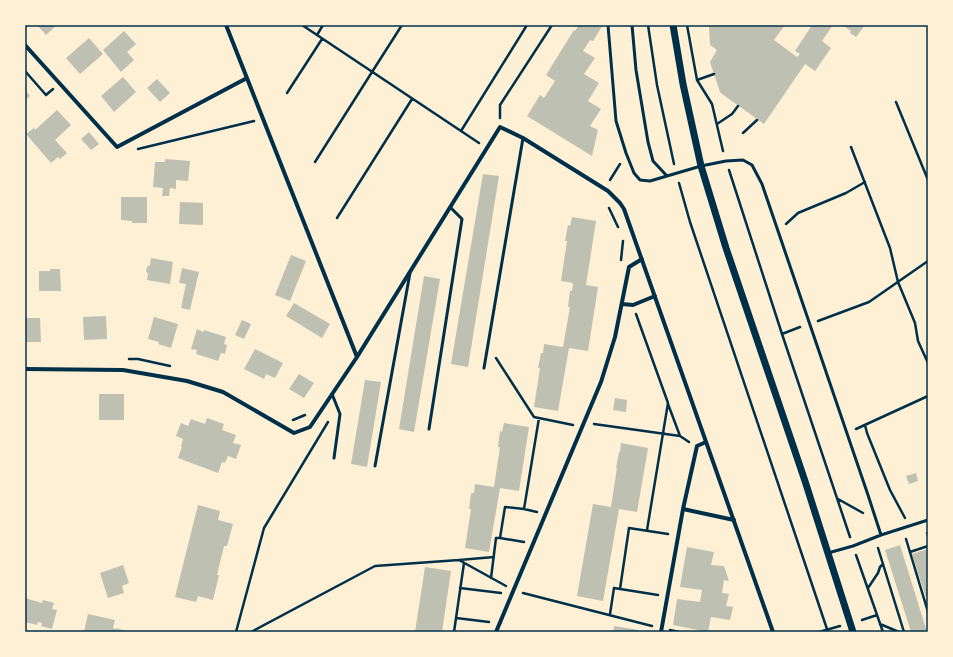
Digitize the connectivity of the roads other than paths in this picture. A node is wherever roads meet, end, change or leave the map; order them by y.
1 (226, 25) edge
2 (608, 25) edge
3 (632, 25) edge
4 (674, 25) edge
5 (25, 45) edge
6 (247, 78) junction
7 (523, 138) junction
8 (701, 166) junction
9 (667, 176) junction
10 (450, 207) junction
11 (642, 259) junction
12 (411, 269) junction
13 (655, 296) junction
14 (622, 304) junction
15 (357, 358) junction
16 (484, 368) dead end
17 (25, 369) edge
18 (332, 394) junction
19 (429, 428) dead end
20 (706, 442) junction
21 (334, 458) dead end
22 (375, 466) dead end
23 (683, 510) junction
24 (734, 520) junction
25 (928, 520) edge
26 (881, 535) junction
27 (828, 553) junction
28 (661, 630) edge
29 (496, 632) edge
30 (773, 632) edge
31 (853, 632) edge

1 - 6 street
2 - 9 lane
3 - 9 lane
4 - 8 street
5 - 6 street
6 - 15 street
7 - 10 street
7 - 11 street
7 - 16 lane
8 - 9 lane
8 - 26 lane
8 - 27 street
10 - 12 street
10 - 19 lane
11 - 13 street
11 - 14 street
12 - 15 street
12 - 22 lane
13 - 14 street
13 - 20 street
14 - 29 street
15 - 18 street
17 - 18 street
18 - 21 lane
20 - 23 street
20 - 24 street
23 - 24 street
23 - 28 street
24 - 30 street
25 - 26 lane
26 - 27 lane
27 - 31 street

